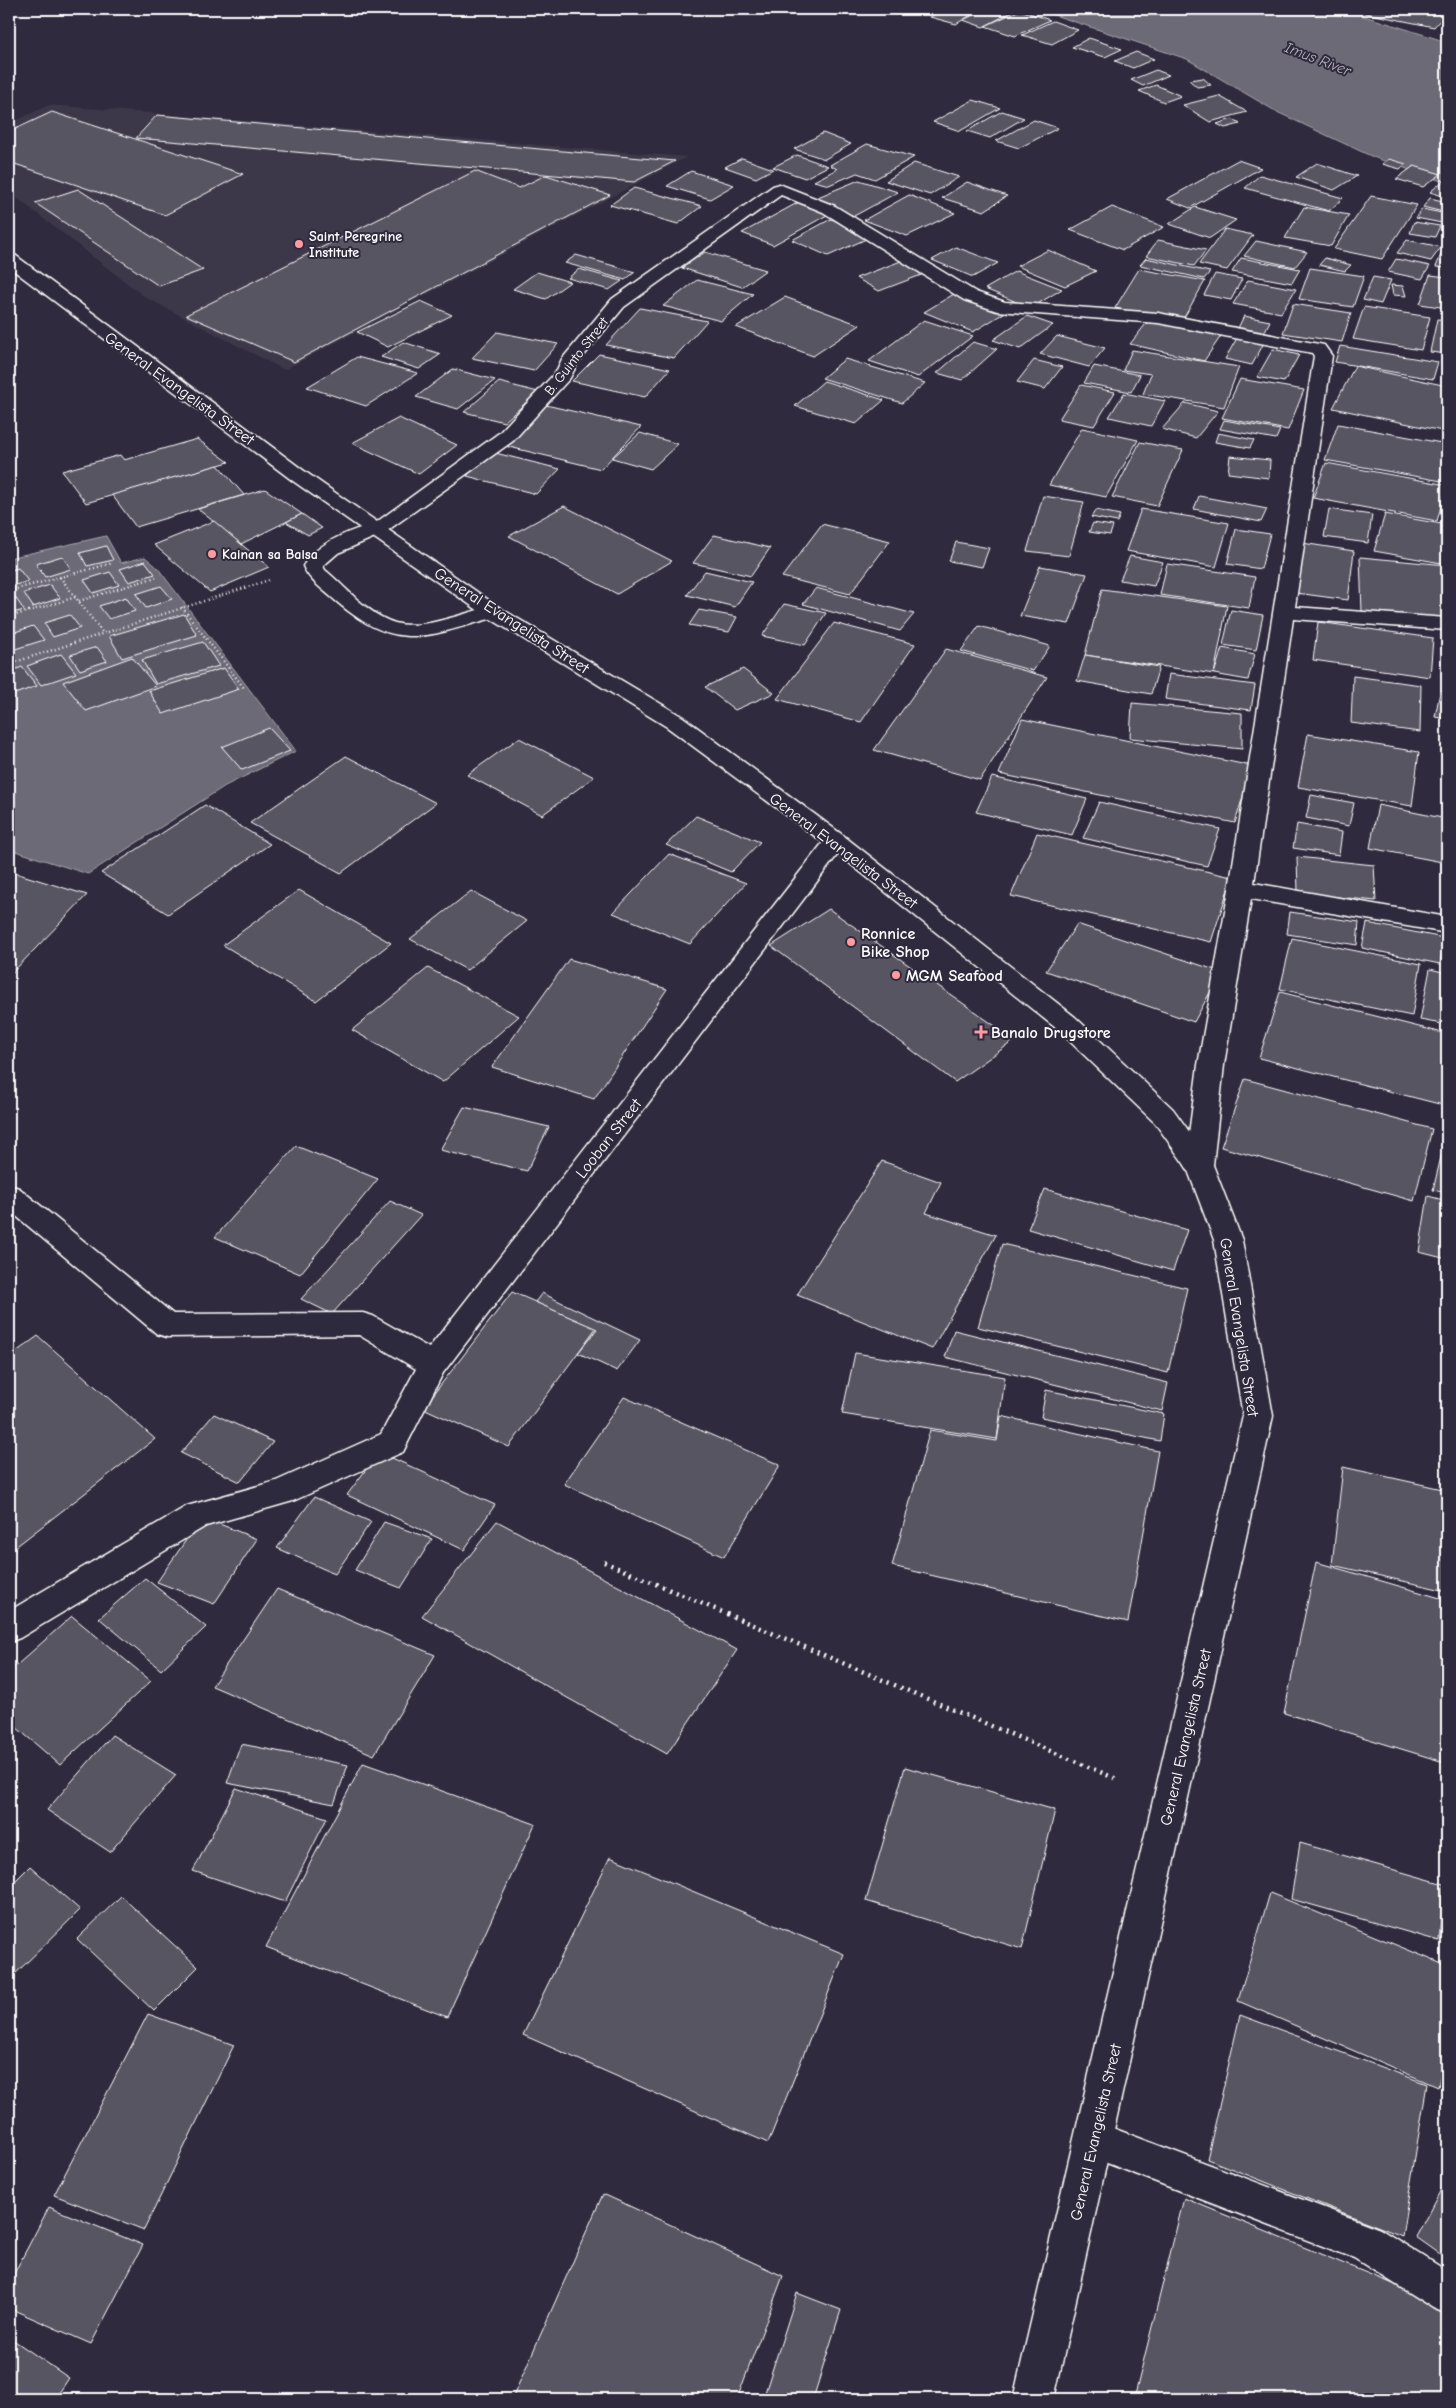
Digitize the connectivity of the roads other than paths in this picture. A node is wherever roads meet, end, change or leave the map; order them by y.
1 (9, 259) edge
2 (377, 529) junction
3 (493, 612) junction
4 (1284, 612) junction
5 (1447, 624) edge
6 (836, 841) junction
7 (1241, 889) junction
8 (1447, 925) edge
9 (1199, 1165) junction
10 (9, 1195) edge
11 (433, 1365) junction
12 (9, 1628) edge
13 (1094, 2140) junction
14 (1447, 2294) edge
15 (1034, 2399) edge

1 - 2 street, General Evangelista Street
2 - 3 street, General Evangelista Street
2 - 3 street, B. Guinto Street
2 - 4 street, B. Guinto Street
3 - 6 street, General Evangelista Street
4 - 5 street
4 - 7 street
6 - 9 street, General Evangelista Street
6 - 11 street, Looban Street
7 - 8 street
7 - 9 street
9 - 13 street, General Evangelista Street
10 - 11 street
11 - 12 street, Looban Street
13 - 14 street
13 - 15 street, General Evangelista Street

